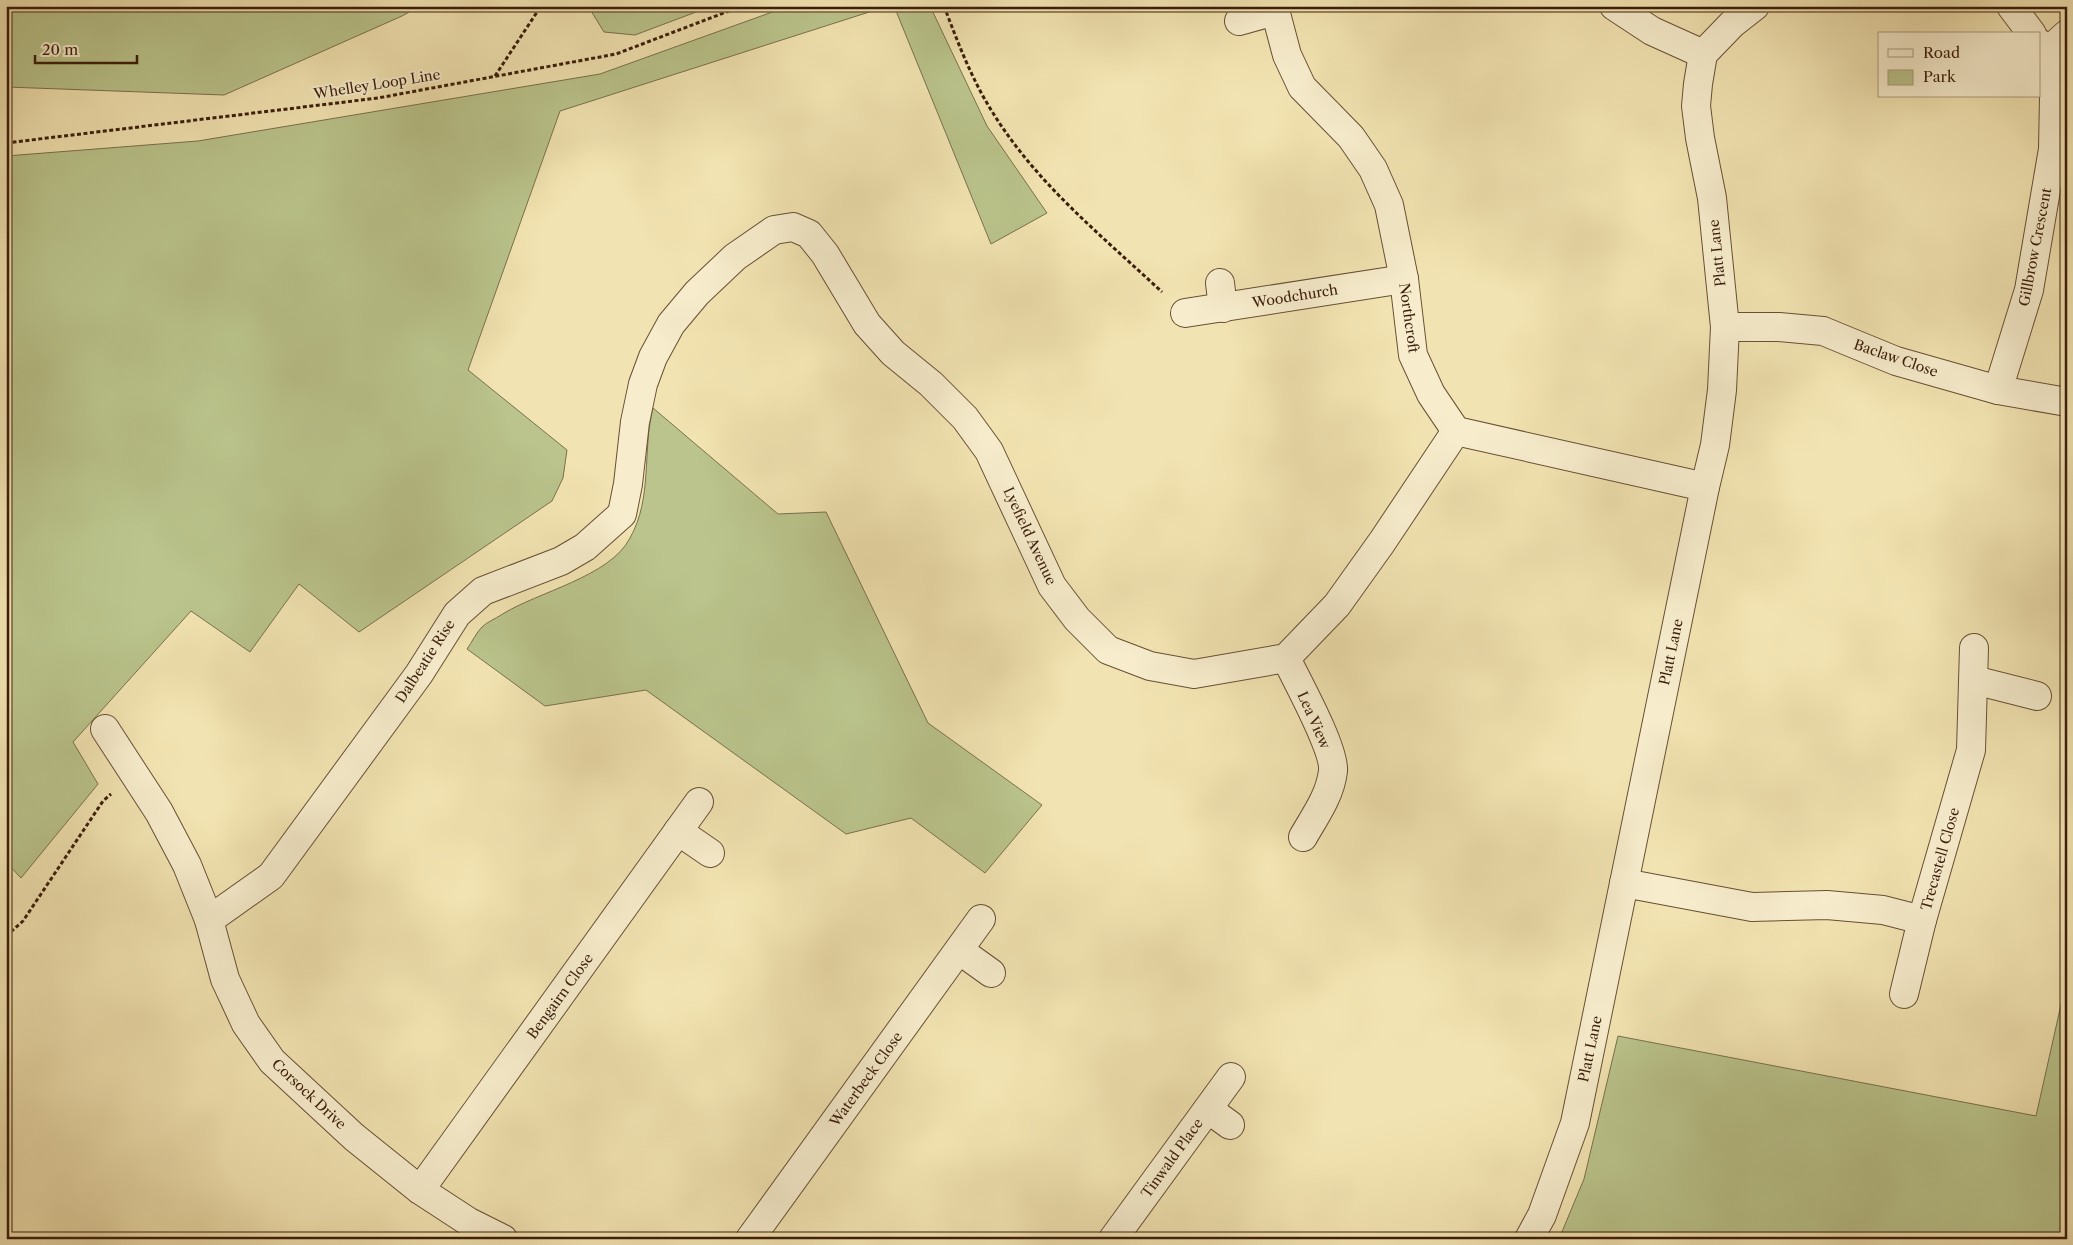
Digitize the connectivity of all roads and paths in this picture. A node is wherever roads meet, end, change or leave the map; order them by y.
1 (540, 6) edge
2 (742, 6) edge
3 (944, 6) edge
4 (1614, 6) edge
5 (1755, 6) edge
6 (2011, 6) edge
7 (1274, 9) edge
8 (1239, 21) dead end
9 (2031, 32) edge
10 (2067, 34) edge
11 (2040, 43) edge
12 (2040, 47) edge
13 (1703, 54) junction
14 (494, 76) junction
15 (6, 143) edge
16 (793, 227) joint
17 (1404, 279) junction
18 (1185, 313) joint
19 (1725, 327) junction
20 (1998, 390) junction
21 (2067, 402) edge
22 (1456, 430) junction
23 (1705, 487) junction
24 (1974, 648) dead end
25 (1286, 658) junction
26 (1974, 680) junction
27 (2037, 696) dead end
28 (105, 728) dead end
29 (132, 772) junction
30 (699, 802) dead end
31 (678, 831) junction
32 (1303, 837) dead end
33 (710, 853) dead end
34 (1624, 883) junction
35 (982, 919) dead end
36 (209, 920) junction
37 (1922, 920) junction
38 (6, 936) edge
39 (959, 950) junction
40 (991, 973) dead end
41 (1904, 994) dead end
42 (1231, 1077) dead end
43 (1208, 1109) junction
44 (1230, 1124) dead end
45 (420, 1190) junction
46 (503, 1239) edge
47 (750, 1239) edge
48 (1113, 1239) edge
49 (1529, 1239) edge

1 - 14 path
2 - 14 path, Whelley Loop Line
3 - 18 path
4 - 13 street
5 - 13 street
6 - 9 street, Gillbrow Crescent
7 - 8 street
7 - 17 street, Northcroft
10 - 11 street
12 - 20 street, Gillbrow Crescent
13 - 19 street, Platt Lane
14 - 15 path, Whelley Loop Line
16 - 25 street, Lyefield Avenue
16 - 36 street, Dalbeatie Rise
17 - 18 street, Woodchurch
17 - 22 street, Northcroft
19 - 20 street, Baclaw Close
19 - 23 street, Platt Lane
20 - 21 street, Baclaw Close
22 - 23 street
22 - 25 street
23 - 34 street, Platt Lane
24 - 26 street, Trecastell Close
25 - 32 street, Lea View
26 - 27 street
26 - 37 street, Trecastell Close
28 - 29 street, Corsock Drive
29 - 36 street, Corsock Drive
29 - 38 path
30 - 31 street, Bengairn Close
31 - 33 street
31 - 45 street, Bengairn Close
34 - 37 street, Trecastell Close
34 - 49 street, Platt Lane
35 - 39 street, Waterbeck Close
36 - 45 street, Corsock Drive
37 - 41 street
39 - 40 street
39 - 47 street, Waterbeck Close
42 - 43 street, Tinwald Place
43 - 44 street
43 - 48 street, Tinwald Place
45 - 46 street, Corsock Drive

